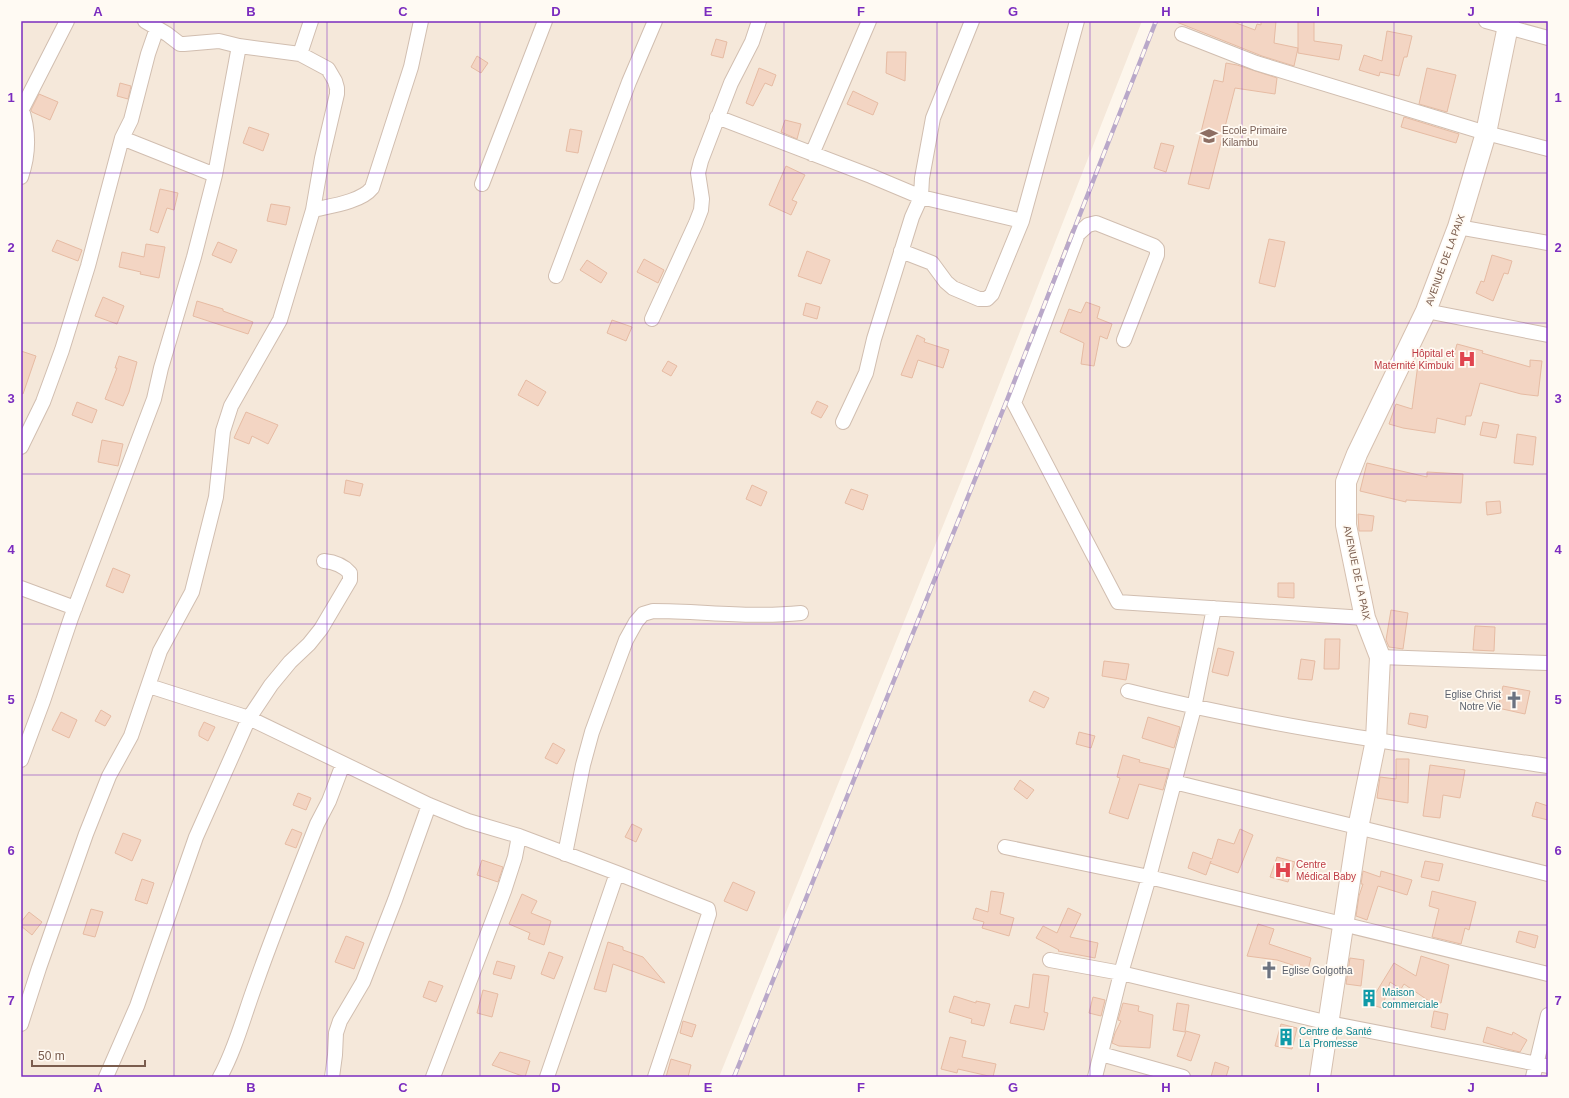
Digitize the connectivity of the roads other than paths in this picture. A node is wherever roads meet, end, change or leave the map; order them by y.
1 (67, 21) edge
2 (311, 21) edge
3 (421, 21) edge
4 (545, 21) edge
5 (655, 21) edge
6 (759, 21) edge
7 (869, 21) edge
8 (972, 21) edge
9 (1077, 21) edge
10 (1486, 21) edge
11 (1509, 24) edge
12 (151, 25) edge
13 (1182, 34) dead end
14 (1548, 38) edge
15 (239, 46) junction
16 (300, 54) junction
17 (21, 108) edge
18 (717, 117) junction
19 (1486, 133) junction
20 (122, 138) junction
21 (1548, 148) edge
22 (812, 154) junction
23 (215, 175) junction
24 (21, 177) edge
25 (482, 184) dead end
26 (921, 198) junction
27 (313, 210) junction
28 (1022, 221) junction
29 (1458, 228) junction
30 (1548, 243) edge
31 (901, 251) junction
32 (556, 276) dead end
33 (1426, 311) junction
34 (652, 319) dead end
35 (1548, 335) edge
36 (1124, 340) dead end
37 (842, 422) dead end
38 (21, 447) edge
39 (324, 561) dead end
40 (21, 588) edge
41 (75, 608) junction
42 (1214, 608) junction
43 (800, 613) dead end
44 (1365, 618) junction
45 (1380, 656) junction
46 (1548, 663) edge
47 (149, 686) junction
48 (1128, 691) dead end
49 (1194, 708) junction
50 (249, 718) junction
51 (1376, 740) junction
52 (21, 760) edge
53 (343, 764) junction
54 (1548, 766) edge
55 (1174, 782) junction
56 (429, 805) junction
57 (1358, 828) junction
58 (519, 836) junction
59 (1005, 847) dead end
60 (565, 854) junction
61 (617, 873) junction
62 (1548, 874) edge
63 (1149, 877) junction
64 (1343, 924) junction
65 (1050, 960) dead end
66 (1121, 973) junction
67 (1548, 974) edge
68 (1548, 1015) edge
69 (1328, 1023) junction
70 (21, 1024) edge
71 (1101, 1054) junction
72 (1542, 1065) edge
73 (106, 1077) edge
74 (220, 1077) edge
75 (332, 1077) edge
76 (433, 1077) edge
77 (547, 1077) edge
78 (655, 1077) edge
79 (1095, 1077) edge
80 (1183, 1077) edge
81 (1320, 1077) edge
82 (1533, 1077) edge

1 - 17 street
2 - 16 street
3 - 27 street
4 - 25 street
5 - 32 street
6 - 18 street
7 - 22 street
8 - 26 street
9 - 28 street
10 - 11 street
11 - 14 street
11 - 19 street, AVENUE DE LA PAIX
12 - 15 street
12 - 20 street
13 - 19 street
15 - 16 street
15 - 23 street
16 - 27 street
17 - 24 street
18 - 22 street
18 - 34 street
19 - 21 street
19 - 29 street, AVENUE DE LA PAIX
20 - 23 street
20 - 38 street
22 - 26 street
23 - 41 street
26 - 28 street
26 - 31 street
27 - 47 street
28 - 31 street
29 - 30 street
29 - 33 street, AVENUE DE LA PAIX
31 - 37 street
33 - 35 street
33 - 44 street, AVENUE DE LA PAIX
36 - 42 street
39 - 50 street
40 - 41 street
41 - 52 street
42 - 44 street
42 - 49 street
43 - 60 street
44 - 45 street, AVENUE DE LA PAIX
45 - 46 street
45 - 51 street, AVENUE DE LA PAIX
47 - 50 street
47 - 70 street
48 - 49 street
49 - 51 street
49 - 55 street
50 - 53 street
50 - 73 street
51 - 54 street
51 - 57 street, AVENUE DE LA PAIX
53 - 56 street
53 - 74 street
55 - 57 street
55 - 63 street
56 - 58 street
56 - 75 street
57 - 62 street
57 - 64 street, AVENUE DE LA PAIX
58 - 60 street
58 - 76 street
59 - 63 street
60 - 61 street
61 - 77 street
61 - 78 street
63 - 64 street
63 - 66 street
64 - 67 street
64 - 69 street, AVENUE DE LA PAIX
65 - 66 street
66 - 69 street
66 - 71 street
68 - 72 street
69 - 72 street
69 - 81 street, AVENUE DE LA PAIX
71 - 79 street
71 - 80 street
72 - 82 street

